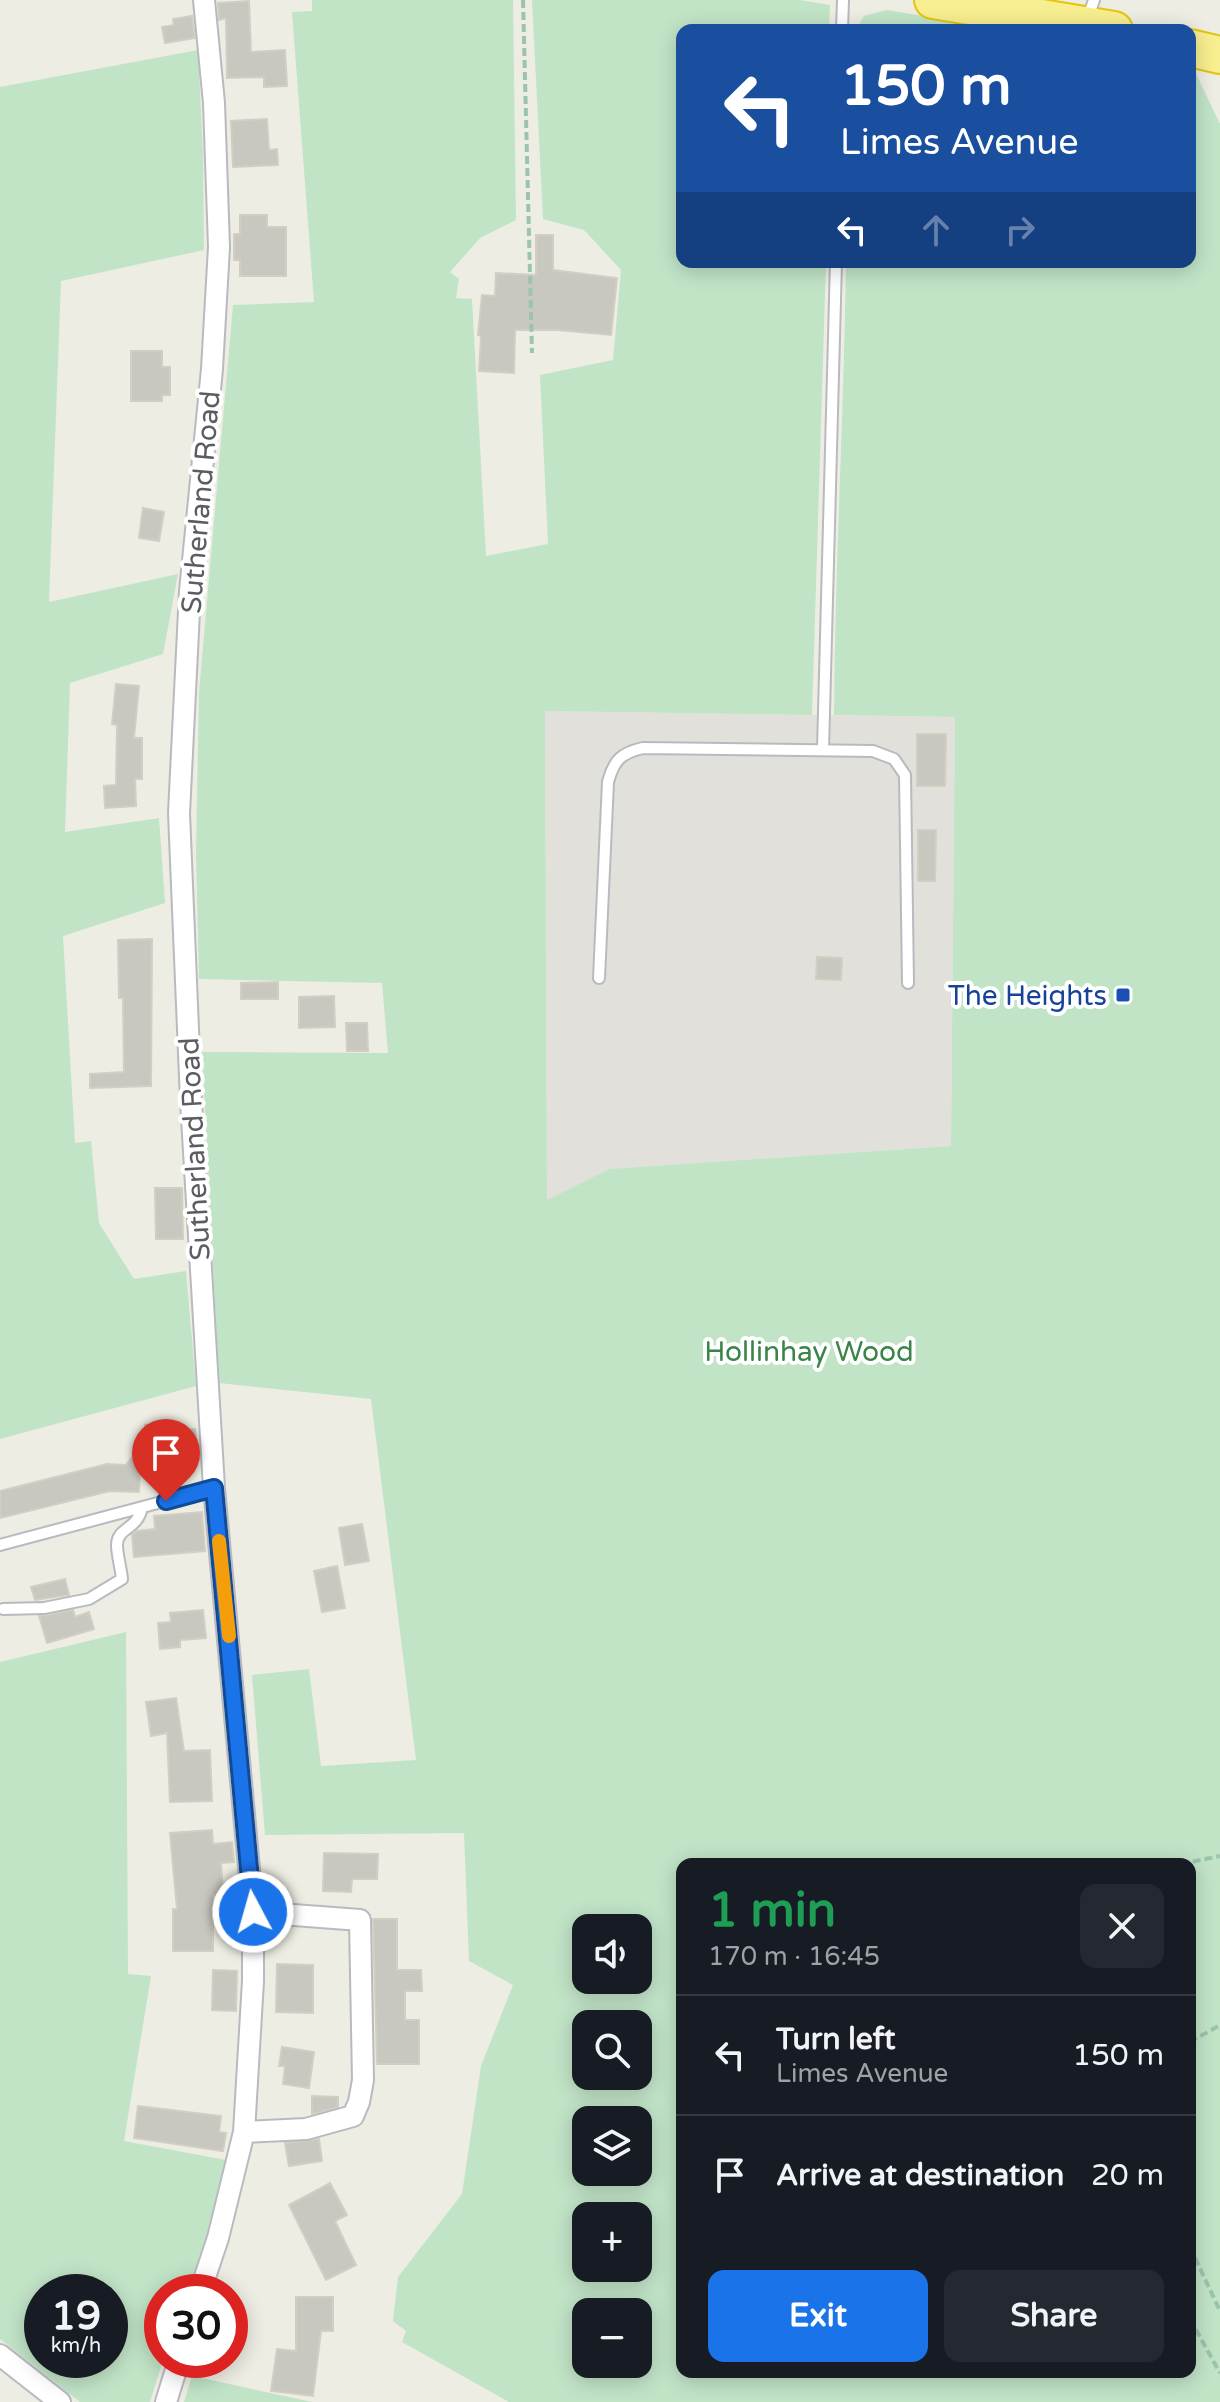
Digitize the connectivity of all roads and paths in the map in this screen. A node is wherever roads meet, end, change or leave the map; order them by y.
1 (204, 0) edge
2 (523, 0) edge
3 (843, 0) edge
4 (933, 0) edge
5 (1098, 19) edge
6 (842, 24) edge
7 (1196, 49) edge
8 (1220, 55) edge
9 (836, 268) edge
10 (532, 353) dead end
11 (823, 749) junction
12 (599, 978) dead end
13 (908, 983) dead end
14 (214, 1488) junction
15 (142, 1507) junction
16 (0, 1545) edge
17 (3, 1609) dead end
18 (1220, 1856) edge
19 (1196, 1861) edge
20 (253, 1912) junction
21 (1220, 2025) edge
22 (1196, 2039) edge
23 (244, 2132) junction
24 (1196, 2260) edge
25 (206, 2274) edge
26 (1220, 2311) edge
27 (1196, 2330) edge
28 (0, 2355) edge
29 (1220, 2373) edge
30 (173, 2378) edge
31 (60, 2402) edge
32 (166, 2402) edge

1 - 14 street, Sutherland Road
2 - 10 path
3 - 6 lane
4 - 5 highway
7 - 8 highway
9 - 11 lane
11 - 12 lane
11 - 13 lane
14 - 15 lane
14 - 20 street, Sutherland Road
15 - 16 lane
15 - 17 lane
18 - 19 path
20 - 23 street, Sutherland Road
20 - 23 street
21 - 22 path
23 - 25 street, Sutherland Road
24 - 26 path
27 - 29 path
28 - 31 street
30 - 32 street

